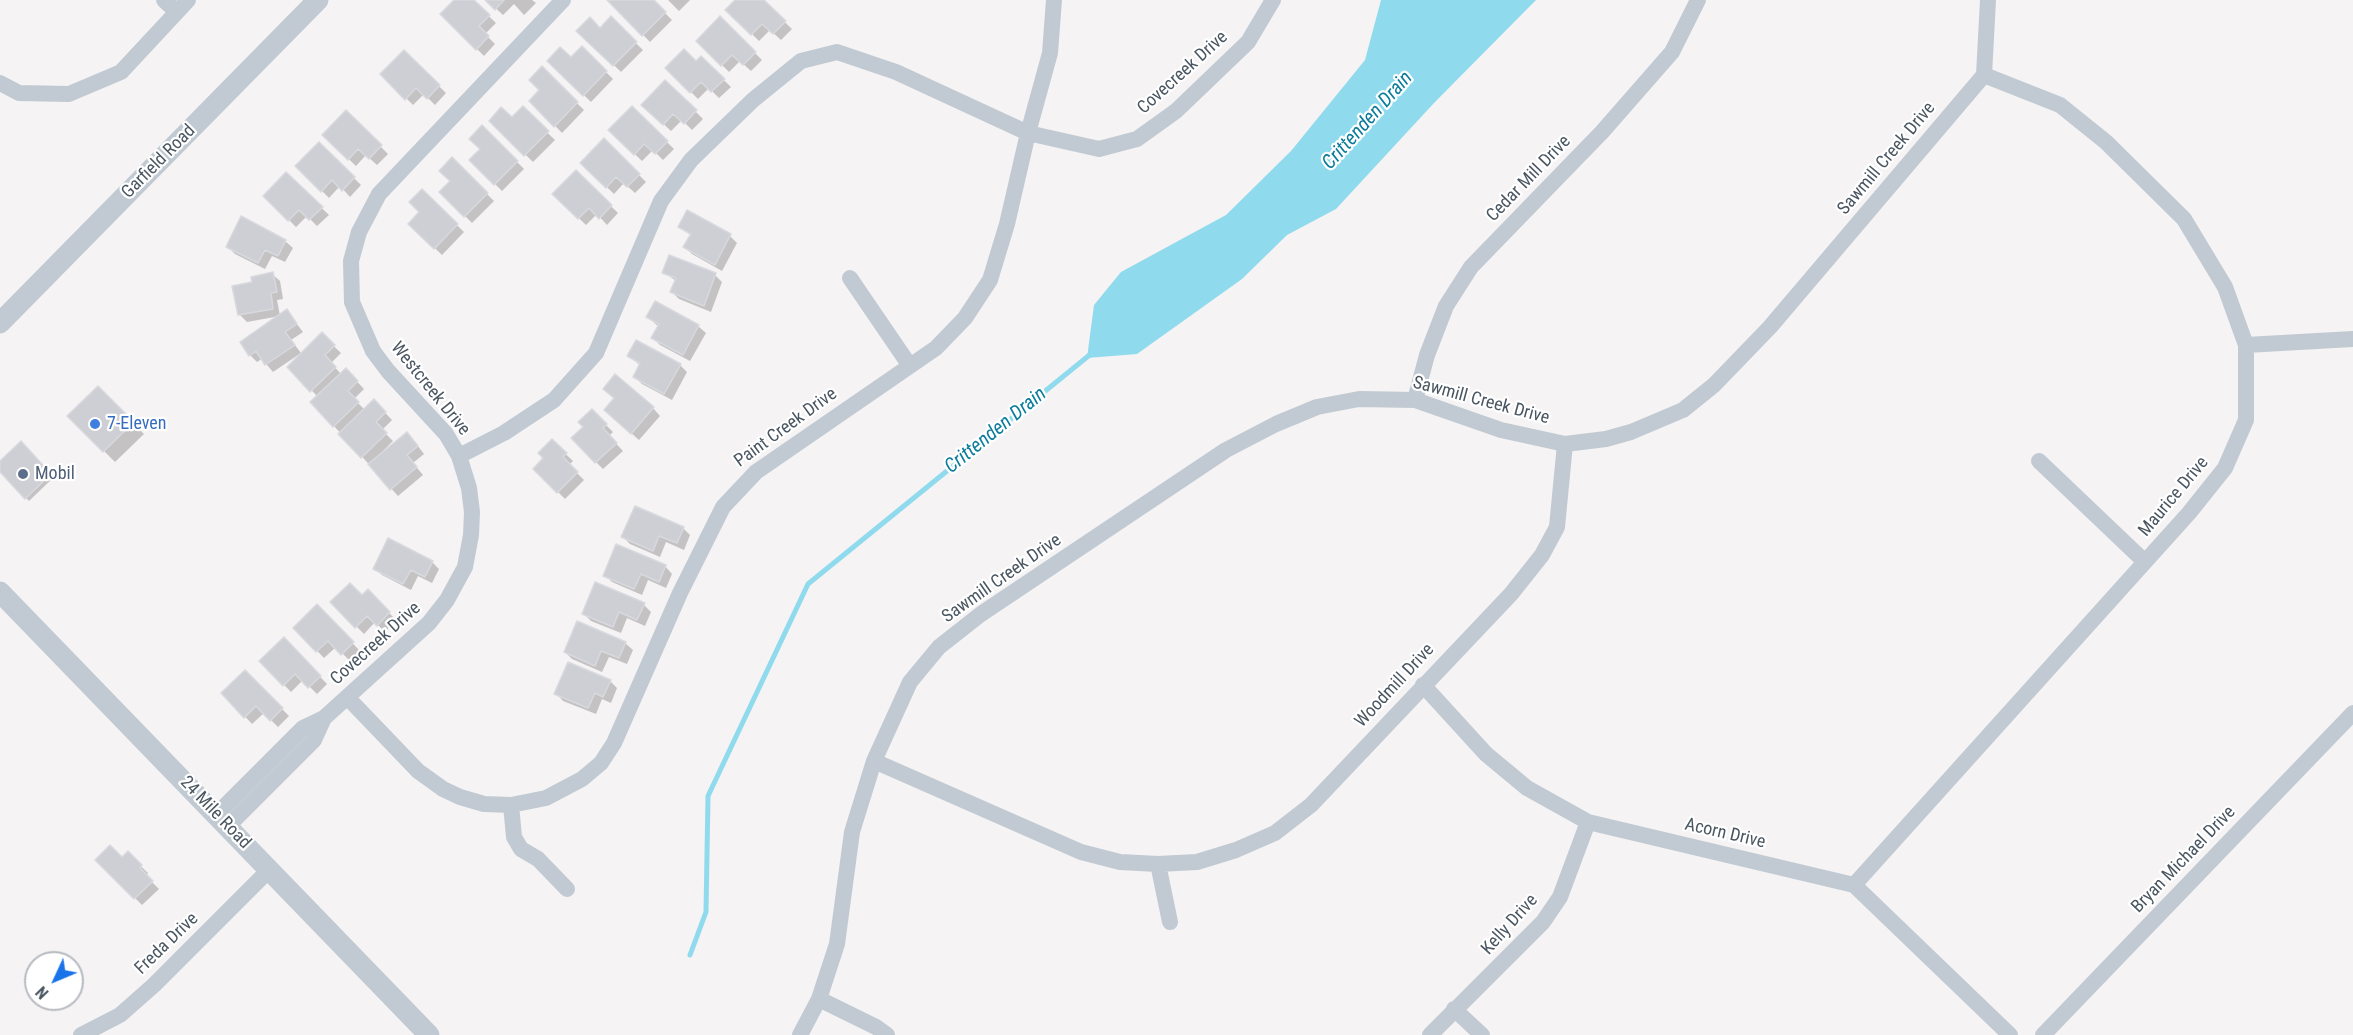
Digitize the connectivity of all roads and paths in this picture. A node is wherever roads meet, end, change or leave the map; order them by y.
1 (164, 0) edge
2 (318, 0) edge
3 (563, 0) edge
4 (1054, 0) edge
5 (1273, 0) edge
6 (1698, 0) edge
7 (1988, 0) edge
8 (183, 6) edge
9 (1984, 75) junction
10 (0, 83) edge
11 (1028, 134) junction
12 (850, 278) dead end
13 (0, 323) edge
14 (2353, 339) edge
15 (2246, 345) junction
16 (910, 366) junction
17 (1415, 400) junction
18 (1565, 444) junction
19 (459, 456) junction
20 (2039, 460) dead end
21 (2144, 561) junction
22 (0, 592) edge
23 (1423, 685) junction
24 (346, 697) junction
25 (2353, 713) edge
26 (874, 761) junction
27 (511, 805) junction
28 (222, 820) junction
29 (1588, 822) junction
30 (1158, 864) junction
31 (270, 869) junction
32 (1854, 885) junction
33 (567, 889) dead end
34 (1170, 922) dead end
35 (819, 999) junction
36 (1454, 1009) junction
37 (81, 1035) edge
38 (429, 1035) edge
39 (800, 1035) edge
40 (887, 1035) edge
41 (1430, 1035) edge
42 (1482, 1035) edge
43 (2010, 1035) edge
44 (2043, 1035) edge

1 - 8 street
2 - 13 street, Garfield Road
3 - 19 street, Westcreek Drive
4 - 11 street, Paint Creek Drive
5 - 11 street, Covecreek Drive
6 - 17 street, Cedar Mill Drive
7 - 9 street
8 - 10 street
9 - 15 street, Maurice Drive
9 - 18 street, Sawmill Creek Drive
11 - 16 street, Paint Creek Drive
11 - 19 street, Westcreek Drive
12 - 16 street
14 - 15 street
15 - 21 street, Maurice Drive
16 - 27 street, Paint Creek Drive
17 - 18 street, Sawmill Creek Drive
17 - 26 street, Sawmill Creek Drive
18 - 23 street, Woodmill Drive
19 - 24 street, Covecreek Drive
20 - 21 street
21 - 32 street, Maurice Drive
22 - 28 street, 24 Mile Road
23 - 29 street, Acorn Drive
23 - 30 street, Woodmill Drive
24 - 27 street, Paint Creek Drive
24 - 28 street, Covecreek Drive
25 - 44 street, Bryan Michael Drive
26 - 30 street, Woodmill Drive
26 - 35 street, Sawmill Creek Drive
27 - 33 street
28 - 31 street, 24 Mile Road
29 - 32 street, Acorn Drive
29 - 36 street, Kelly Drive
30 - 34 street
31 - 37 street, Freda Drive
31 - 38 street, 24 Mile Road
32 - 43 street
35 - 39 street, Sawmill Creek Drive
35 - 40 street
36 - 41 street, Kelly Drive
36 - 42 street

